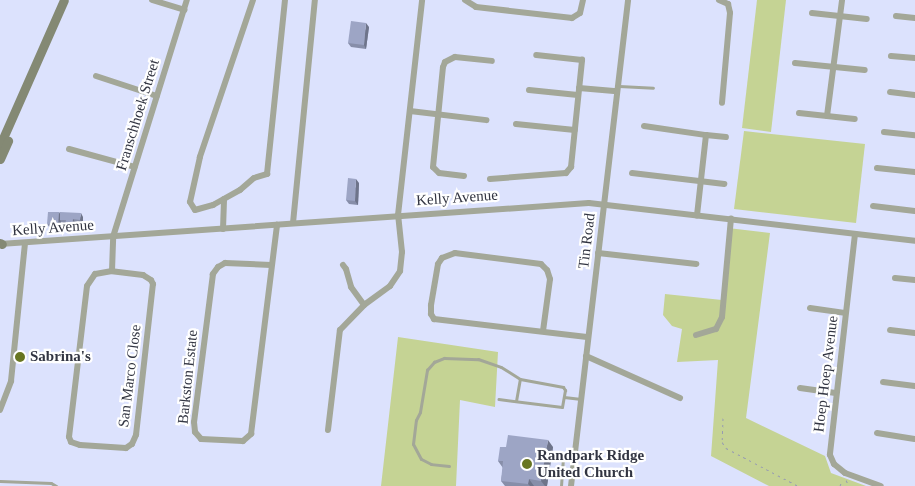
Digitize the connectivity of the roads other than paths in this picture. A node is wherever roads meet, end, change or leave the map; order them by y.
1 (64, 0) edge
2 (152, 0) edge
3 (187, 0) edge
4 (253, 0) edge
5 (285, 0) edge
6 (315, 0) edge
7 (422, 0) edge
8 (465, 0) edge
9 (583, 0) edge
10 (628, 0) edge
11 (719, 0) edge
12 (842, 0) edge
13 (184, 10) junction
14 (812, 12) dead end
15 (840, 16) junction
16 (896, 16) dead end
17 (915, 18) edge
18 (867, 20) dead end
19 (536, 55) dead end
20 (891, 56) dead end
21 (915, 58) edge
22 (492, 61) dead end
23 (796, 63) dead end
24 (833, 67) junction
25 (865, 70) dead end
26 (34, 73) junction
27 (96, 76) dead end
28 (618, 88) junction
29 (653, 88) dead end
30 (529, 90) dead end
31 (579, 92) junction
32 (890, 92) dead end
33 (915, 95) edge
34 (157, 96) junction
35 (722, 103) dead end
36 (410, 111) junction
37 (799, 113) dead end
38 (437, 114) junction
39 (827, 116) junction
40 (855, 119) dead end
41 (486, 120) dead end
42 (516, 124) dead end
43 (644, 126) dead end
44 (575, 130) junction
45 (884, 132) dead end
46 (706, 135) junction
47 (915, 135) edge
48 (726, 137) dead end
49 (0, 145) edge
50 (69, 149) dead end
51 (0, 159) edge
52 (135, 167) junction
53 (877, 168) dead end
54 (915, 172) edge
55 (632, 173) dead end
56 (464, 176) dead end
57 (490, 179) dead end
58 (701, 182) junction
59 (724, 184) dead end
60 (224, 199) junction
61 (604, 204) junction
62 (873, 206) dead end
63 (915, 211) edge
64 (398, 215) junction
65 (697, 215) junction
66 (731, 218) junction
67 (293, 223) junction
68 (277, 224) junction
69 (223, 229) junction
70 (856, 234) junction
71 (113, 237) junction
72 (915, 241) edge
73 (1, 244) edge
74 (25, 244) junction
75 (598, 253) junction
76 (696, 264) dead end
77 (272, 265) junction
78 (343, 265) dead end
79 (112, 270) junction
80 (895, 278) dead end
81 (915, 280) edge
82 (364, 305) junction
83 (810, 308) dead end
84 (845, 313) junction
85 (890, 330) dead end
86 (544, 331) junction
87 (915, 333) edge
88 (696, 335) dead end
89 (588, 337) junction
90 (586, 356) junction
91 (520, 379) junction
92 (884, 382) dead end
93 (915, 386) edge
94 (800, 388) dead end
95 (836, 393) junction
96 (564, 397) junction
97 (680, 398) dead end
98 (498, 399) dead end
99 (581, 399) junction
100 (516, 401) junction
101 (0, 410) edge
102 (328, 430) dead end
103 (877, 434) dead end
104 (915, 438) edge
105 (575, 455) junction
106 (448, 466) dead end
107 (0, 482) edge
108 (56, 486) edge
109 (561, 486) edge
110 (571, 486) edge
111 (881, 486) edge

1 - 26 street
2 - 13 street
3 - 13 street, Franschhoek Street
4 - 60 street
5 - 60 street
6 - 67 street
7 - 36 street
8 - 9 street
10 - 28 street, Tin Road
11 - 35 street
12 - 15 street
13 - 34 street, Franschhoek Street
14 - 15 street
15 - 18 street
15 - 24 street
16 - 17 street
19 - 31 street
20 - 21 street
22 - 38 street
23 - 24 street
24 - 25 street
24 - 39 street
26 - 49 street
26 - 51 street
27 - 34 street
28 - 29 lane
28 - 31 street
28 - 61 street, Tin Road
30 - 31 street
31 - 44 street
32 - 33 street
34 - 52 street, Franschhoek Street
36 - 38 street
36 - 64 street
37 - 39 street
38 - 41 street
38 - 56 street
39 - 40 street
42 - 44 street
43 - 46 street
44 - 57 street
45 - 47 street
46 - 48 street
46 - 58 street
50 - 52 street
52 - 71 street, Franschhoek Street
53 - 54 street
55 - 58 street
58 - 59 street
58 - 65 street
60 - 69 street
61 - 64 street, Kelly Avenue
61 - 65 street, Kelly Avenue
61 - 75 street, Tin Road
62 - 63 street
64 - 67 street, Kelly Avenue
64 - 82 street
65 - 66 street, Kelly Avenue
66 - 70 street, Kelly Avenue
66 - 88 street
67 - 68 street, Kelly Avenue
68 - 69 street, Kelly Avenue
68 - 77 street, Barkston Estate
69 - 71 street, Kelly Avenue
70 - 72 street, Kelly Avenue
70 - 84 street, Hoep Hoep Avenue
71 - 74 street, Kelly Avenue
71 - 79 street
73 - 74 street, Kelly Avenue
74 - 101 street
75 - 76 street
75 - 89 street, Tin Road
77 - 77 street, Barkston Estate
78 - 82 street
79 - 79 street, San Marco Close
80 - 81 street
82 - 102 street
83 - 84 street
84 - 95 street, Hoep Hoep Avenue
85 - 87 street
86 - 86 street
86 - 89 street
89 - 90 street, Tin Road
90 - 97 street
90 - 99 street, Tin Road
91 - 96 lane
91 - 100 lane
91 - 106 lane
92 - 93 street
94 - 95 street
95 - 111 street, Hoep Hoep Avenue
96 - 99 lane
96 - 100 lane
98 - 100 lane
99 - 105 street, Tin Road
103 - 104 street
105 - 109 lane
105 - 110 street, Tin Road
107 - 108 lane

